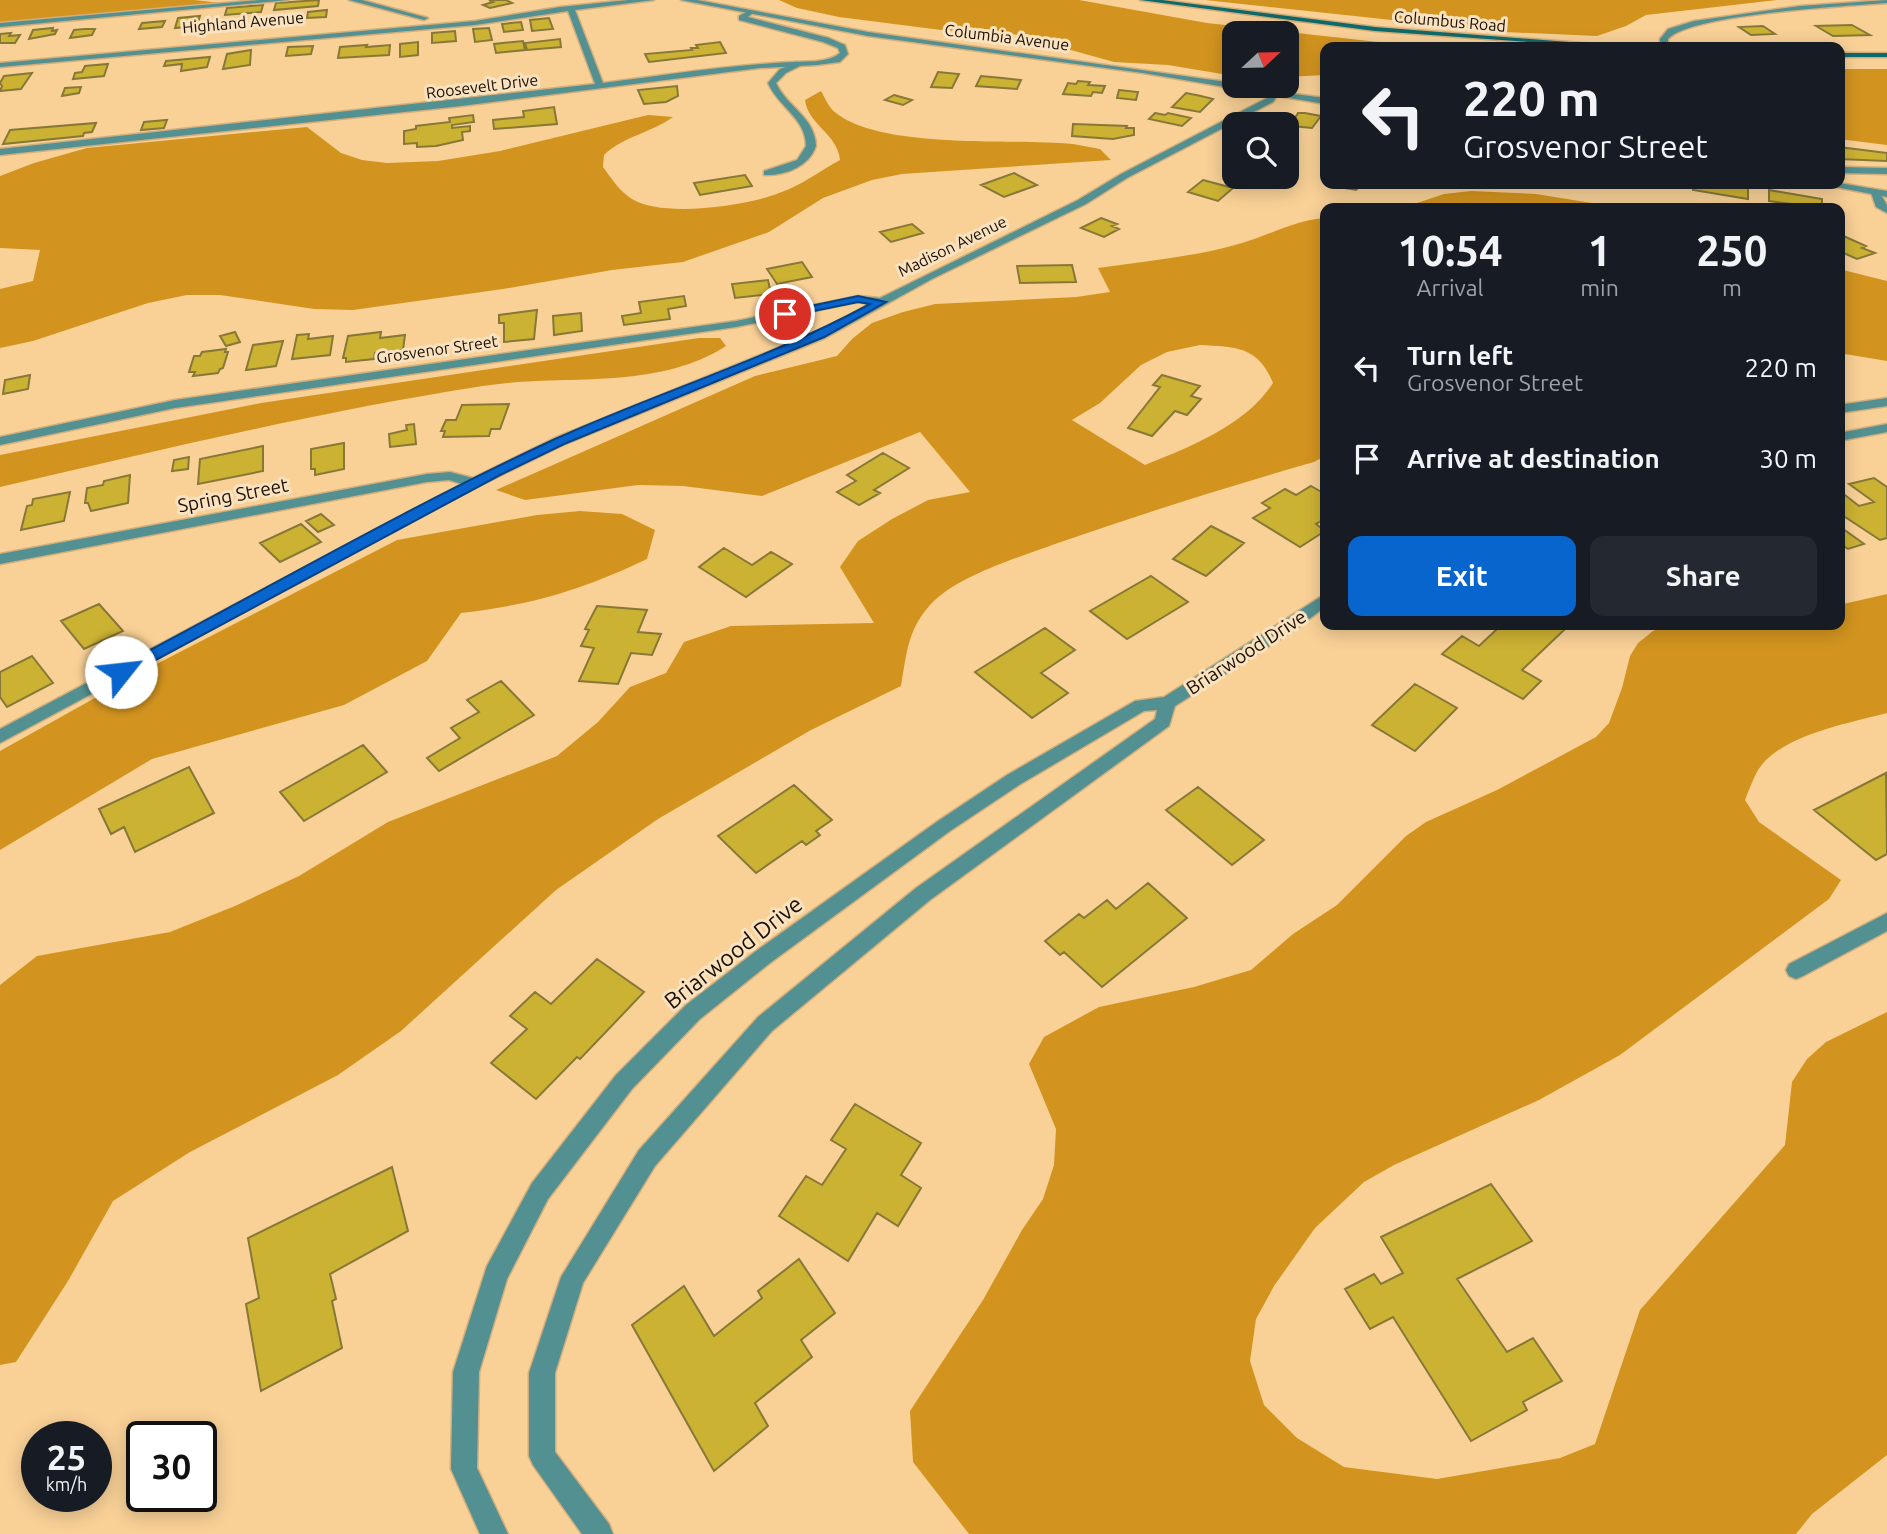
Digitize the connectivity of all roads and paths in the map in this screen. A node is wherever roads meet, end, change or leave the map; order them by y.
1 (284, 0) edge
2 (353, 0) edge
3 (650, 0) edge
4 (685, 0) edge
5 (1144, 0) edge
6 (1887, 1) edge
7 (571, 9) junction
8 (750, 12) junction
9 (424, 18) junction
10 (0, 25) edge
11 (1558, 42) edge
12 (1664, 42) edge
13 (1845, 55) edge
14 (1887, 55) edge
15 (86, 56) junction
16 (800, 64) junction
17 (0, 65) edge
18 (1222, 84) edge
19 (600, 86) junction
20 (1299, 97) edge
21 (1271, 98) edge
22 (1320, 100) edge
23 (0, 152) edge
24 (1845, 170) edge
25 (1887, 171) edge
26 (767, 173) dead end
27 (1845, 187) edge
28 (1874, 192) junction
29 (1887, 194) edge
30 (1885, 209) edge
31 (1887, 222) edge
32 (881, 302) junction
33 (1887, 402) edge
34 (1845, 408) edge
35 (1887, 428) edge
36 (1845, 436) edge
37 (0, 441) edge
38 (474, 483) junction
39 (0, 559) edge
40 (1320, 603) edge
41 (1167, 704) junction
42 (0, 737) edge
43 (1887, 921) edge
44 (1796, 970) dead end
45 (494, 1534) edge
46 (599, 1534) edge

1 - 10 street
2 - 9 street
3 - 7 street, Highland Avenue
4 - 8 street, Columbia Avenue
5 - 11 main road, Columbus Road
6 - 12 street
7 - 9 street, Highland Avenue
7 - 15 street, Highland Avenue
7 - 19 street
8 - 16 street, Roosevelt Drive
8 - 18 street, Columbia Avenue
9 - 15 street, Highland Avenue
13 - 14 main road
15 - 17 street, Highland Avenue
16 - 19 street, Roosevelt Drive
16 - 26 street
19 - 23 street, Roosevelt Drive
20 - 22 street, Columbia Avenue
21 - 32 street, Madison Avenue
24 - 25 street
27 - 28 street
28 - 29 street
28 - 30 street
30 - 31 street
32 - 37 street, Grosvenor Street
32 - 38 street, Madison Avenue
33 - 34 street
35 - 36 street
38 - 39 street, Spring Street
38 - 42 street, Madison Avenue
40 - 41 street, Briarwood Drive
41 - 45 street, Briarwood Drive
41 - 46 street, Briarwood Drive
43 - 44 street

